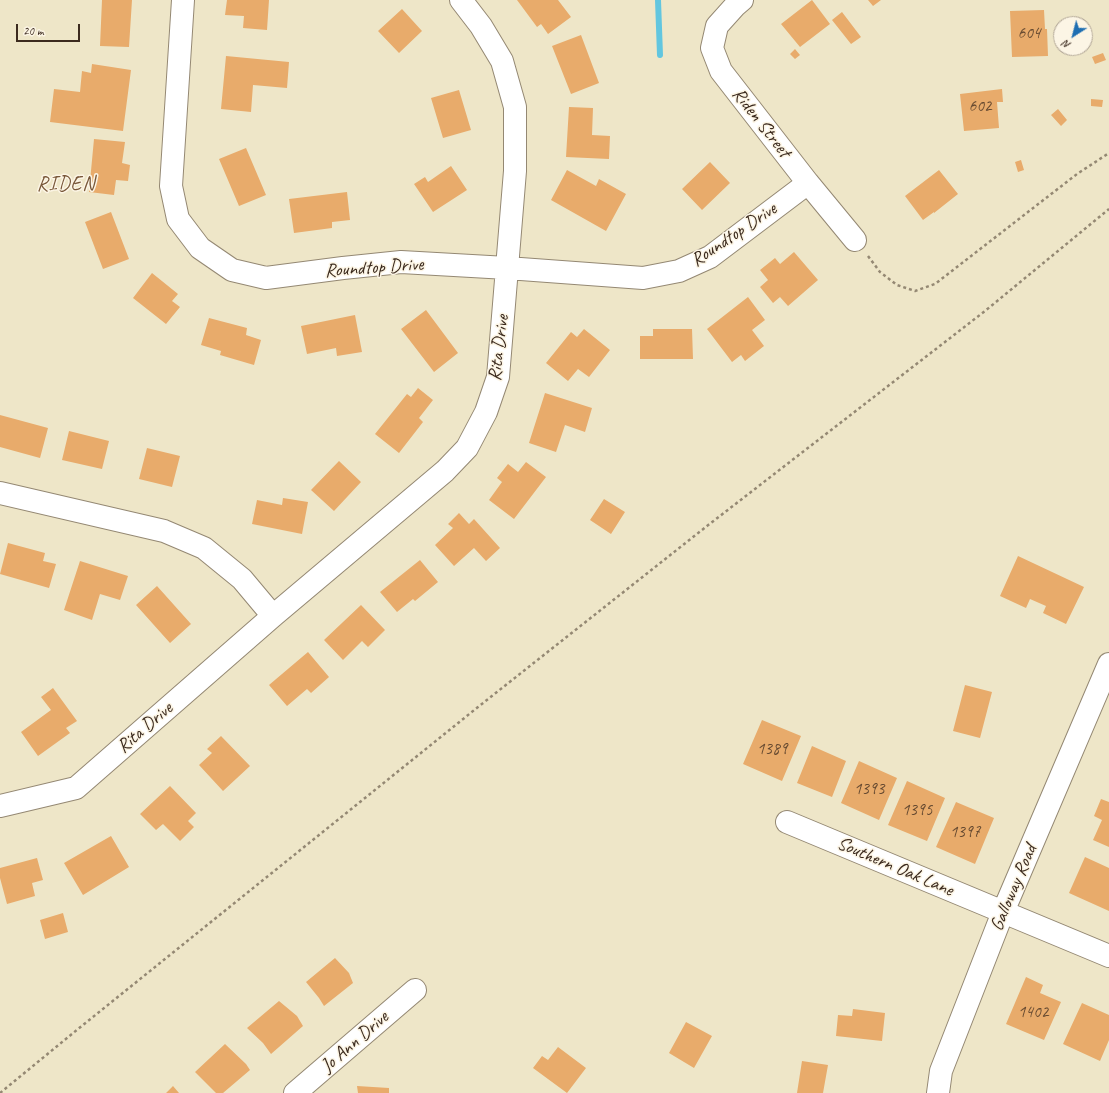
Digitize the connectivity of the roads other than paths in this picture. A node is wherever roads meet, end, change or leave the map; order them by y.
1 (183, 0) edge
2 (461, 0) edge
3 (742, 0) edge
4 (808, 183) junction
5 (855, 240) road end
6 (507, 268) junction
7 (0, 493) edge
8 (273, 616) junction
9 (1109, 664) edge
10 (0, 806) edge
11 (787, 822) dead end
12 (1003, 912) junction
13 (1109, 956) edge
14 (416, 990) dead end
15 (295, 1093) edge
16 (938, 1093) edge

1 - 6 street, Roundtop Drive
2 - 6 street, Rita Drive
3 - 4 street, Riden Street
4 - 5 street, Riden Street
4 - 6 street, Roundtop Drive
6 - 8 street, Rita Drive
7 - 8 street
8 - 10 street, Rita Drive
9 - 12 street, Galloway Road
11 - 12 street, Southern Oak Lane
12 - 13 street, Southern Oak Lane
12 - 16 street, Galloway Road
14 - 15 street, Jo Ann Drive

